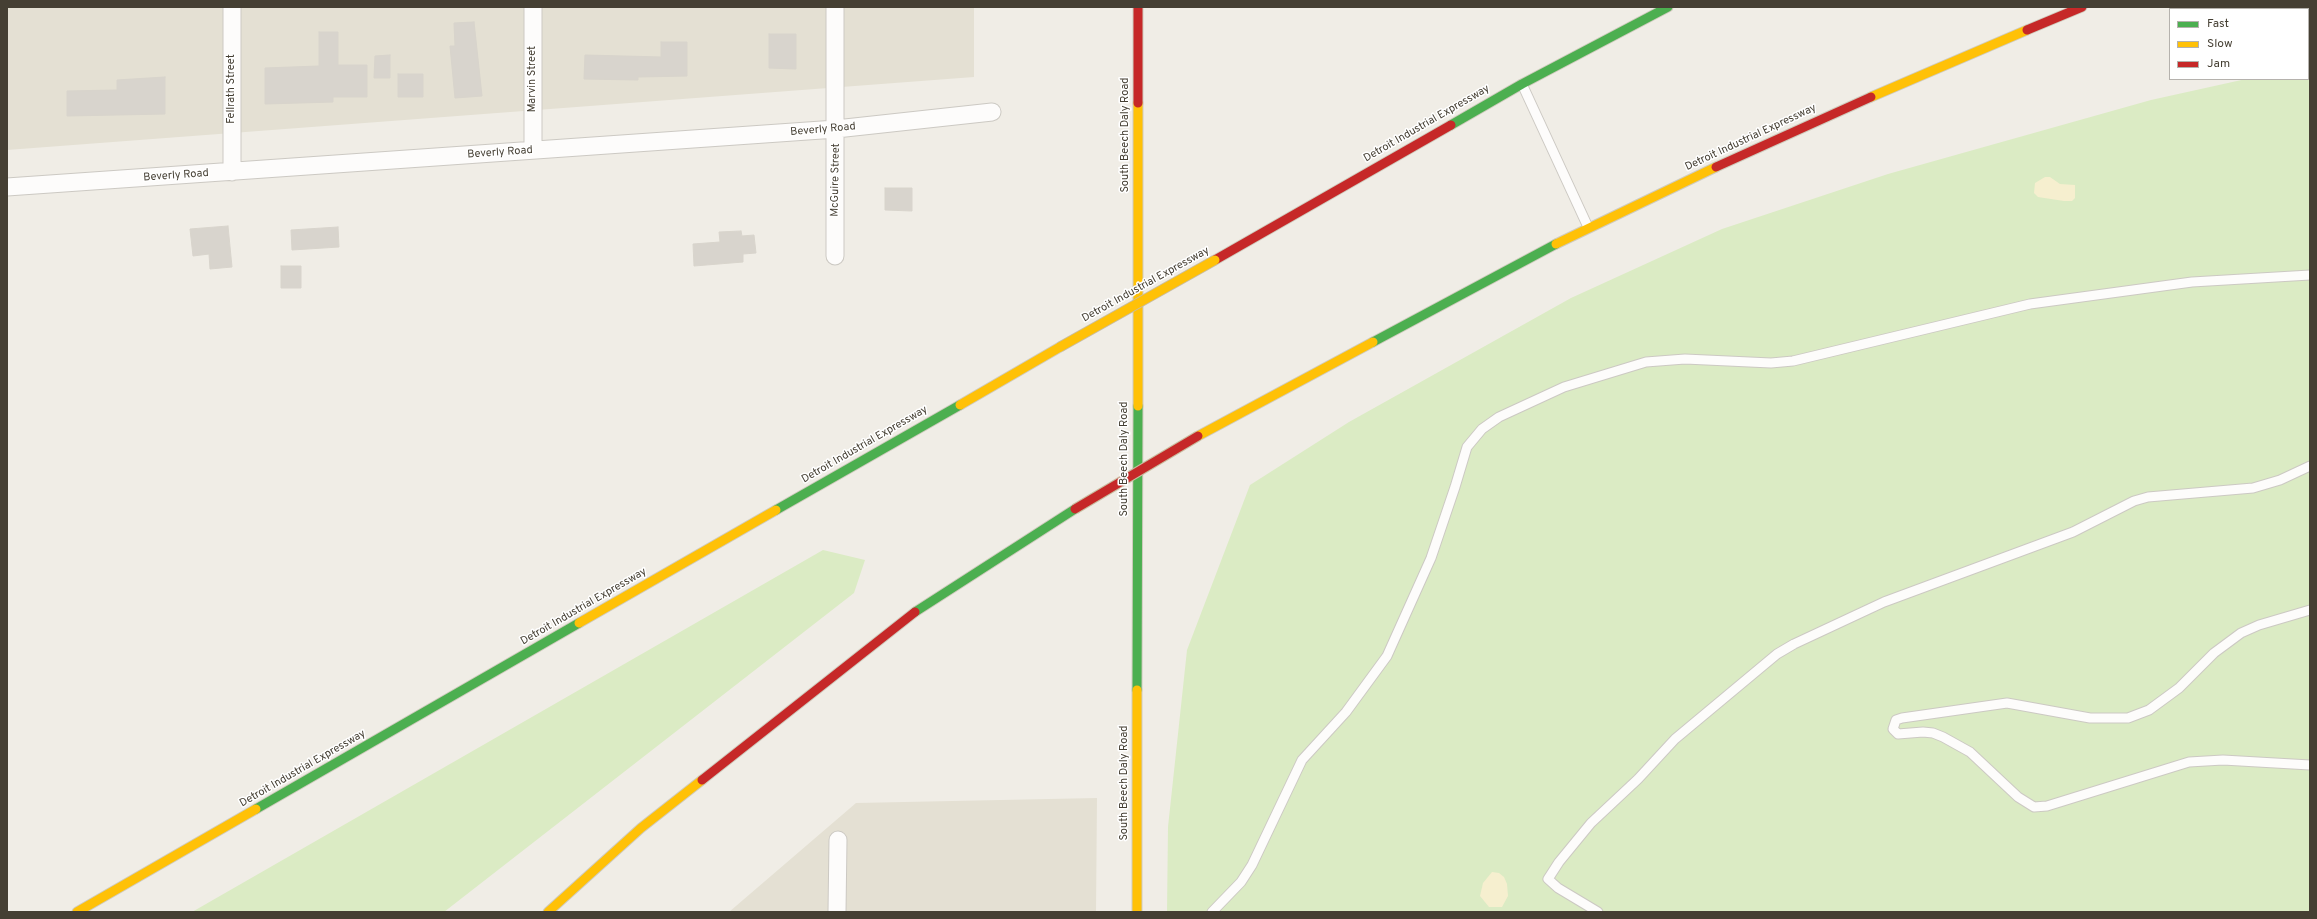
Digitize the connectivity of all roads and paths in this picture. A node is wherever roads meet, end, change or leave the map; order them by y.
1 (232, 7) edge
2 (533, 7) edge
3 (835, 7) edge
4 (1138, 7) edge
5 (1668, 7) edge
6 (2082, 7) edge
7 (1522, 84) junction
8 (992, 112) dead end
9 (836, 129) junction
10 (533, 150) junction
11 (232, 172) junction
12 (7, 188) edge
13 (1588, 227) junction
14 (835, 256) dead end
15 (2310, 275) edge
16 (2310, 466) edge
17 (2310, 610) edge
18 (2310, 765) edge
19 (838, 840) dead end
20 (77, 912) edge
21 (548, 912) edge
22 (837, 912) edge
23 (1137, 912) edge
24 (1212, 912) edge
25 (1598, 912) edge

1 - 11 street, Fellrath Street
2 - 10 street, Marvin Street
3 - 9 street, McGuire Street
4 - 23 main road, South Beech Daly Road
5 - 7 main road, Detroit Industrial Expressway
6 - 13 main road, Detroit Industrial Expressway
7 - 13 lane
7 - 20 main road, Detroit Industrial Expressway, bridge
8 - 9 street, Beverly Road
9 - 10 street, Beverly Road
9 - 14 street, McGuire Street
10 - 11 street, Beverly Road
11 - 12 street, Beverly Road
13 - 21 main road, Detroit Industrial Expressway, bridge
15 - 24 lane
16 - 25 lane
17 - 18 lane
19 - 22 street

